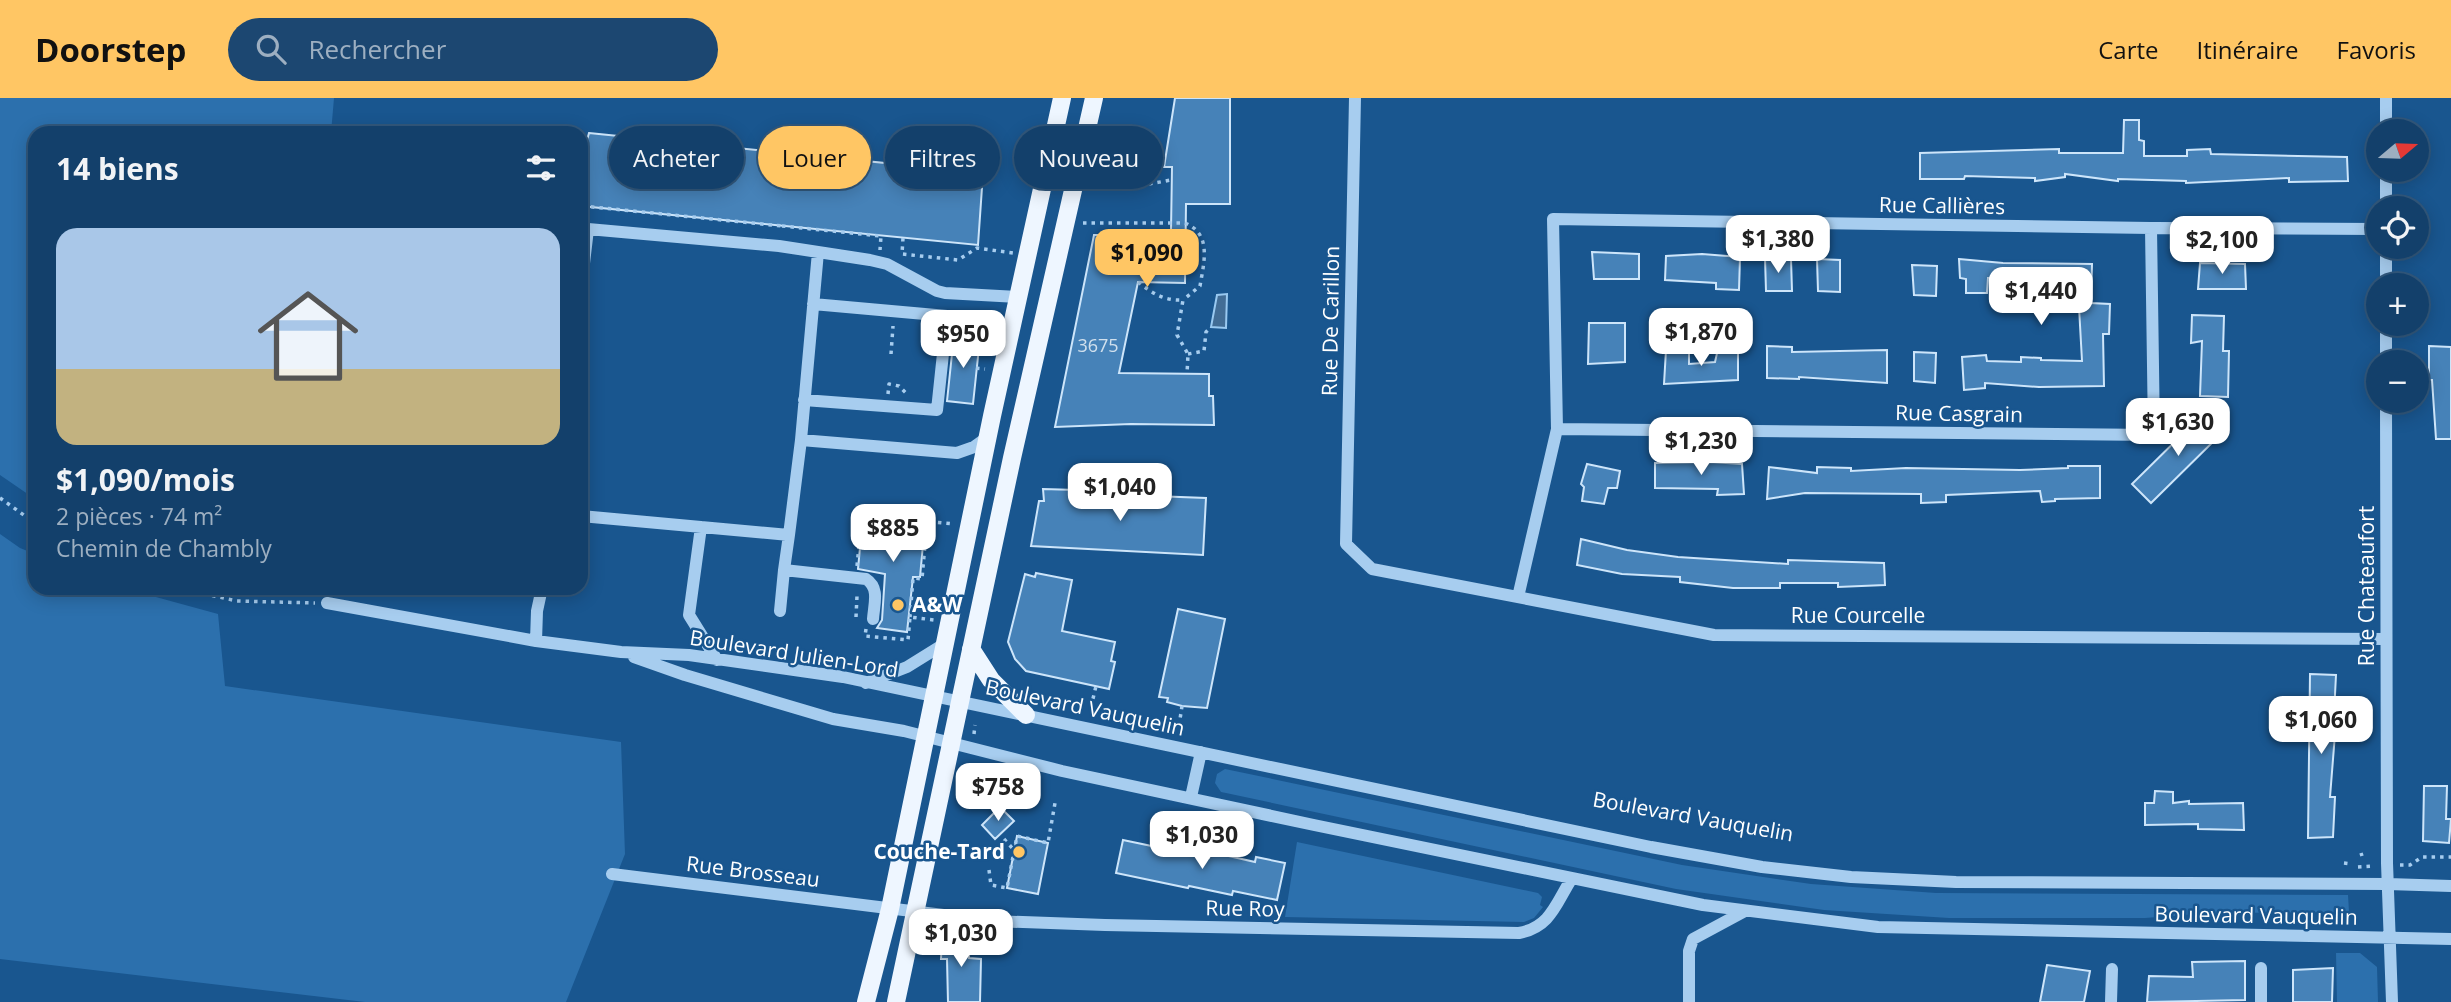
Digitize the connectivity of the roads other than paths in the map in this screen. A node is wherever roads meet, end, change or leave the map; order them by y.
1 (1062, 98) edge
2 (1094, 98) edge
3 (1355, 98) edge
4 (2386, 98) edge
5 (2386, 119) edge
6 (2151, 228) junction
7 (588, 229) edge
8 (2366, 229) edge
9 (818, 251) junction
10 (1018, 297) junction
11 (813, 304) junction
12 (804, 400) junction
13 (2386, 413) edge
14 (1557, 429) junction
15 (988, 437) junction
16 (801, 440) junction
17 (588, 517) edge
18 (701, 527) junction
19 (789, 535) junction
20 (1346, 544) joint
21 (784, 570) junction
22 (540, 595) edge
23 (1518, 597) junction
24 (327, 603) road end
25 (780, 611) dead end
26 (873, 619) dead end
27 (2386, 639) junction
28 (536, 640) junction
29 (944, 644) junction
30 (971, 649) junction
31 (621, 652) junction
32 (717, 660) junction
33 (866, 682) junction
34 (933, 697) junction
35 (960, 702) junction
36 (1026, 715) junction
37 (926, 737) junction
38 (951, 744) junction
39 (1201, 752) junction
40 (1191, 797) junction
41 (612, 874) dead end
42 (1572, 878) junction
43 (2388, 884) junction
44 (2451, 886) edge
45 (890, 909) junction
46 (1746, 911) junction
47 (916, 912) junction
48 (2391, 939) junction
49 (2451, 939) edge
50 (2261, 968) dead end
51 (2112, 969) dead end
52 (866, 1002) edge
53 (896, 1002) edge
54 (1689, 1002) edge
55 (2111, 1002) edge
56 (2261, 1002) edge
57 (2392, 1002) edge

1 - 10 main road
2 - 30 main road
3 - 20 street, Rue De Carillon
4 - 5 street
6 - 8 street, Rue Callières
6 - 14 street, Rue Casgrain
6 - 14 street, Rue Callières
7 - 9 street
9 - 10 street
9 - 11 street
10 - 15 main road
11 - 12 street
11 - 12 street
12 - 16 street
13 - 27 street, Rue Chateaufort
14 - 23 street, Rue Callières
15 - 16 street
15 - 29 main road
16 - 19 street
17 - 18 street
18 - 19 street
18 - 32 street
19 - 21 street
20 - 23 street, Rue Courcelle
21 - 25 street
21 - 26 street
22 - 28 street
23 - 27 street, Rue Courcelle
24 - 28 street, Boulevard Julien-Lord
27 - 43 street, Rue Chateaufort
28 - 31 street, Boulevard Julien-Lord
29 - 33 street
29 - 34 main road
30 - 35 main road
30 - 36 main road
31 - 32 street, Boulevard Julien-Lord
31 - 37 street, Boulevard Julien-Lord
32 - 33 street, Boulevard Julien-Lord
33 - 34 street, Boulevard Julien-Lord
34 - 35 street, Boulevard Julien-Lord
34 - 37 main road
35 - 36 street, Boulevard Vauquelin
35 - 38 main road
36 - 39 street, Boulevard Vauquelin
37 - 38 street, Boulevard Julien-Lord
37 - 45 main road
38 - 40 street, Boulevard Vauquelin
38 - 47 main road
39 - 40 street, Boulevard Vauquelin
39 - 43 street, Boulevard Vauquelin
40 - 42 street, Boulevard Vauquelin
41 - 45 street, Rue Brosseau
42 - 46 street, Boulevard Vauquelin
42 - 47 street, Rue Roy
43 - 44 street, Boulevard Vauquelin
43 - 48 street, Rue Chateaufort
45 - 47 street, Rue Roy
45 - 52 main road
46 - 48 street, Boulevard Vauquelin
46 - 54 street
47 - 53 main road
48 - 49 street, Boulevard Vauquelin
48 - 57 street, Rue Chateaufort
50 - 56 street
51 - 55 street

